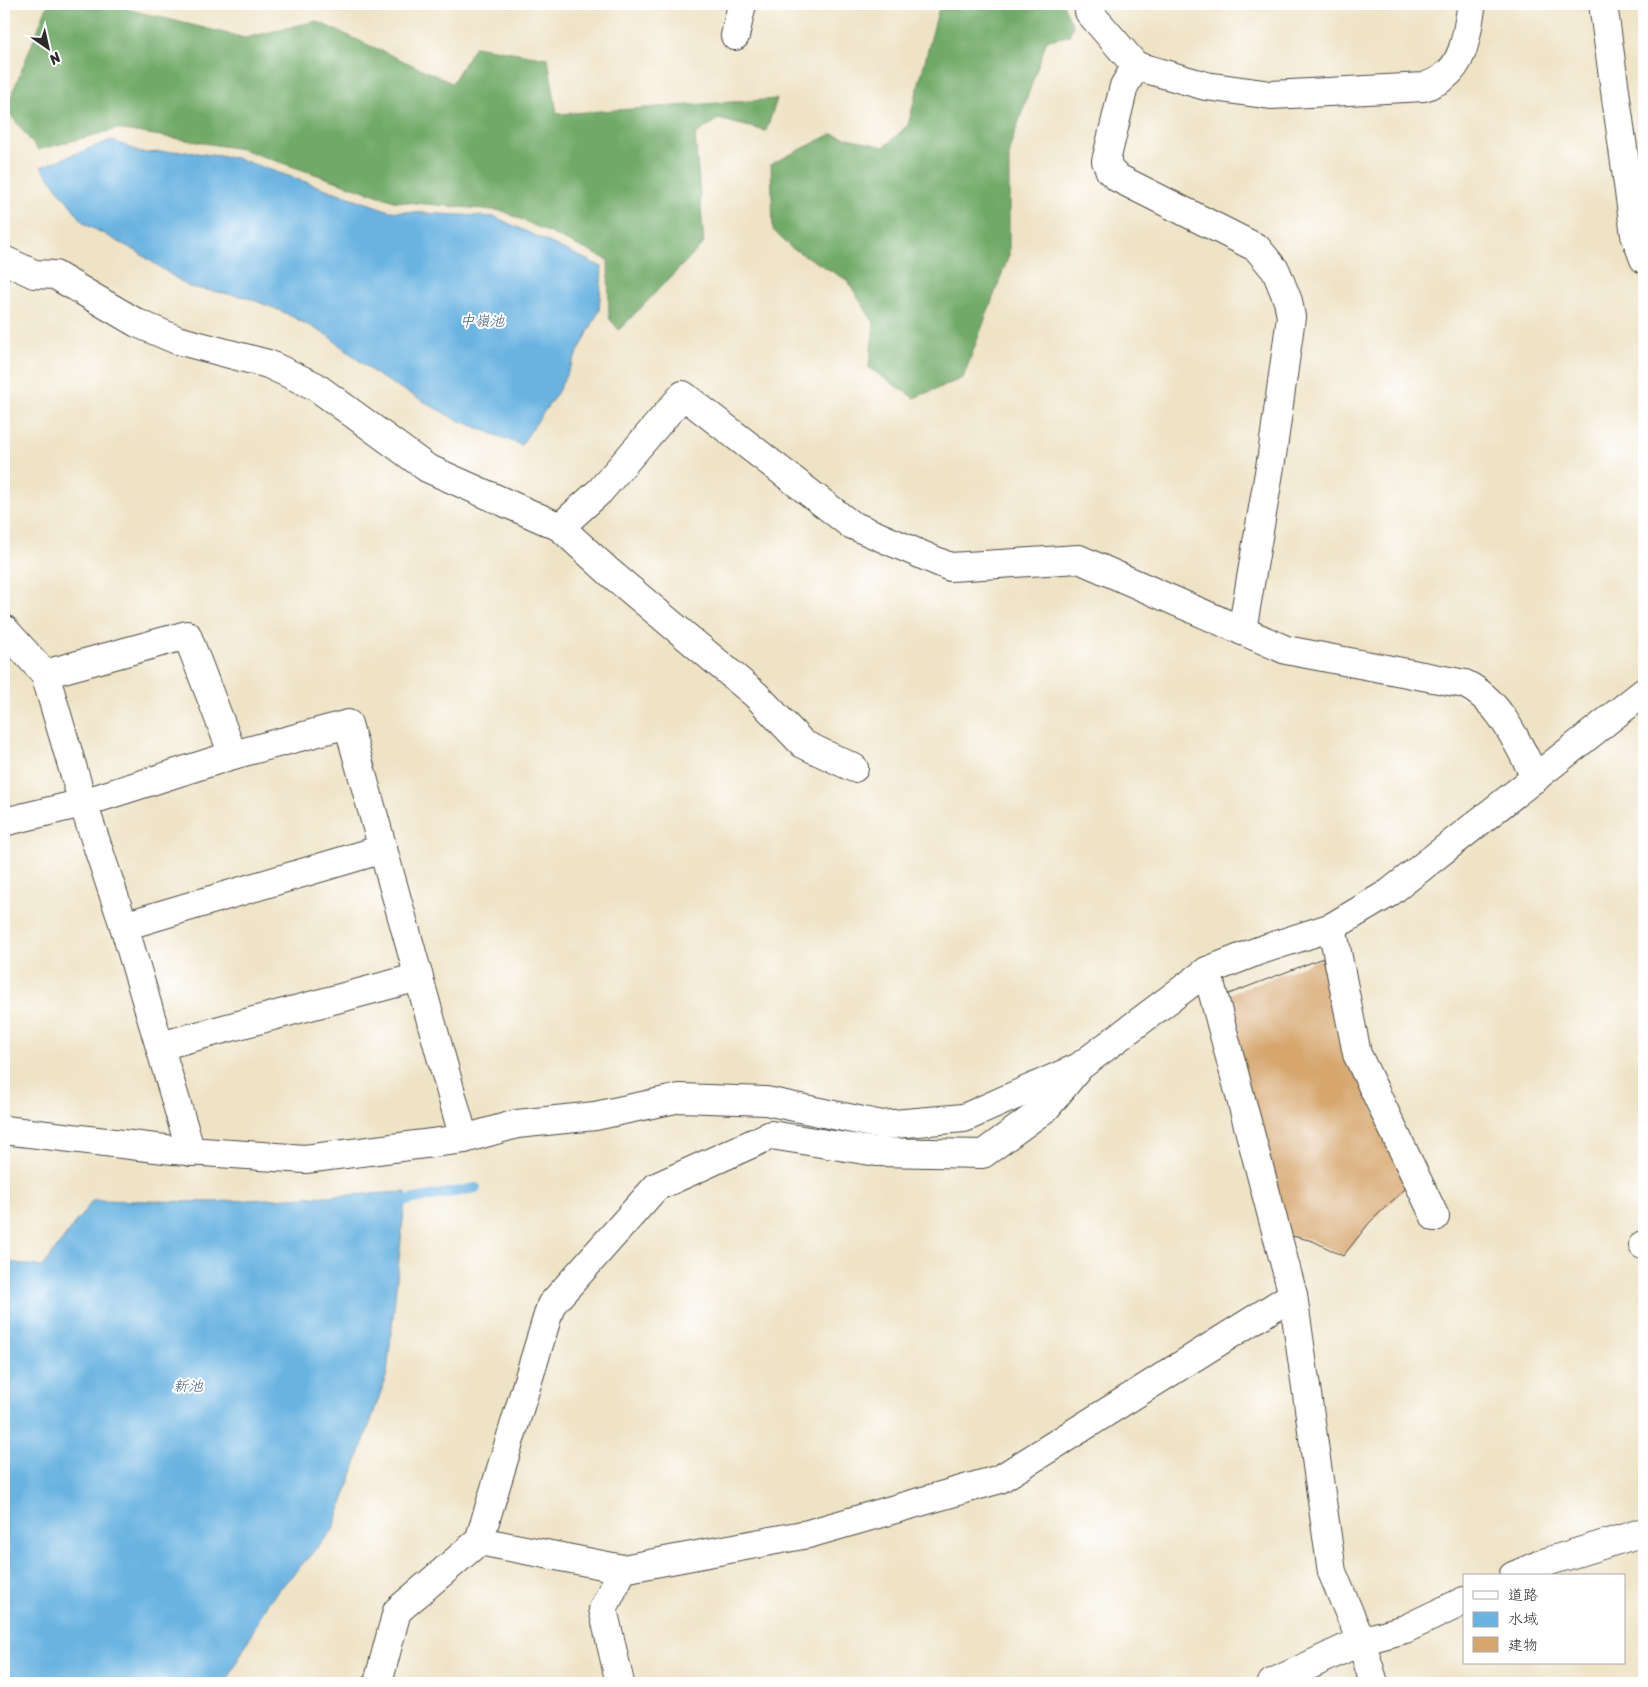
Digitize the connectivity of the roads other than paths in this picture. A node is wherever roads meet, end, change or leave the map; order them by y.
1 (742, 4) edge
2 (1088, 4) edge
3 (1472, 4) edge
4 (1603, 4) edge
5 (734, 36) dead end
6 (1136, 66) junction
7 (1641, 242) edge
8 (4, 260) edge
9 (560, 526) junction
10 (4, 629) edge
11 (1242, 631) junction
12 (45, 674) junction
13 (1644, 692) edge
14 (233, 755) junction
15 (854, 768) dead end
16 (1536, 778) junction
17 (83, 803) junction
18 (4, 822) edge
19 (383, 849) junction
20 (124, 926) junction
21 (1332, 928) junction
22 (1207, 972) junction
23 (419, 977) junction
24 (160, 1046) junction
25 (1079, 1067) junction
26 (4, 1130) edge
27 (464, 1138) junction
28 (191, 1152) junction
29 (1435, 1216) dead end
30 (1294, 1295) junction
31 (1644, 1532) edge
32 (479, 1541) junction
33 (623, 1569) junction
34 (1518, 1574) edge
35 (1463, 1601) edge
36 (1361, 1641) junction
37 (378, 1683) edge
38 (620, 1683) edge
39 (1272, 1683) edge
40 (1374, 1683) edge

1 - 5 street
2 - 6 street
3 - 6 street
4 - 7 street
6 - 11 street
8 - 9 street
9 - 11 street
9 - 15 street
10 - 12 street
11 - 16 street
12 - 14 street
12 - 17 street
13 - 16 street
14 - 17 street
14 - 19 street
16 - 21 street
17 - 18 street
17 - 20 street
19 - 20 street
19 - 23 street
20 - 24 street
21 - 22 street
21 - 29 street
22 - 25 street
22 - 30 street
23 - 24 street
23 - 27 street
24 - 28 street
25 - 27 street
25 - 32 street
26 - 28 street
27 - 28 street
30 - 33 street
30 - 36 street
31 - 34 street
32 - 33 street
32 - 37 street
33 - 38 street
35 - 36 street
36 - 39 street
36 - 40 street

